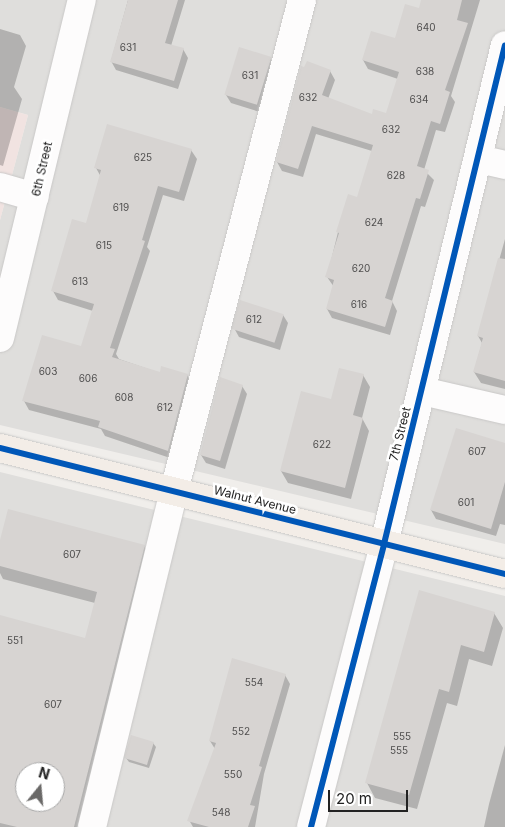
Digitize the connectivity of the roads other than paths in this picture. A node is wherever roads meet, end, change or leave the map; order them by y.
1 (82, 0) edge
2 (302, 0) edge
3 (505, 45) edge
4 (478, 158) junction
5 (505, 165) edge
6 (0, 187) edge
7 (35, 197) junction
8 (0, 338) edge
9 (422, 391) junction
10 (505, 410) edge
11 (0, 448) edge
12 (174, 491) junction
13 (384, 544) junction
14 (505, 574) edge
15 (92, 827) edge
16 (311, 827) edge

1 - 7 street, 6th Street
2 - 12 street
3 - 4 street, 7th Street
4 - 5 street
4 - 9 street, 7th Street
6 - 7 street
7 - 8 street, 6th Street
9 - 10 street
9 - 13 street, 7th Street
11 - 12 main road, Walnut Avenue
12 - 13 main road, Walnut Avenue
12 - 15 street
13 - 14 main road, Walnut Avenue
13 - 16 street, 7th Street

